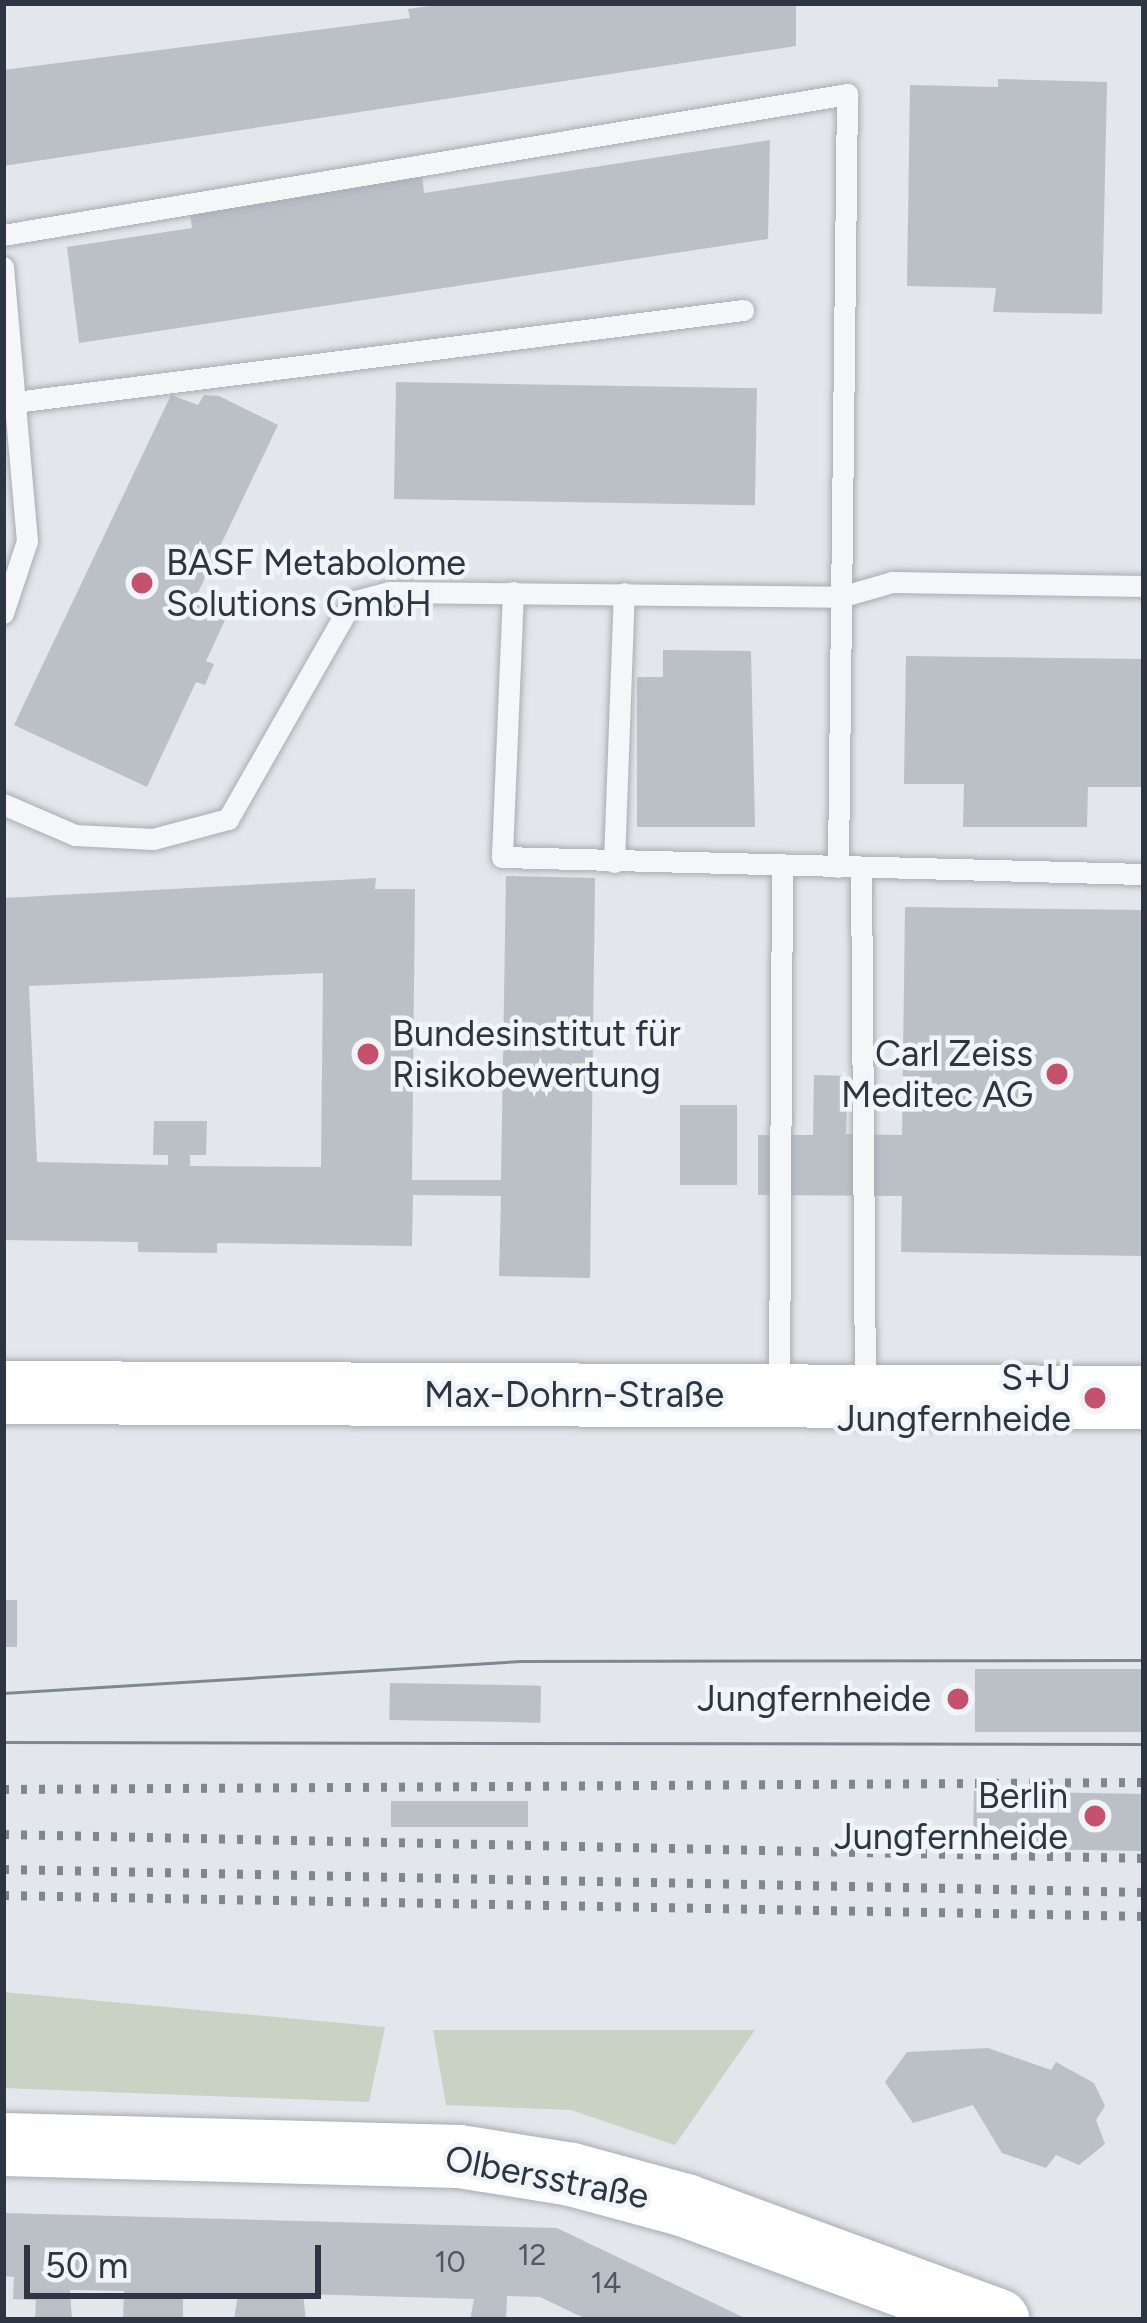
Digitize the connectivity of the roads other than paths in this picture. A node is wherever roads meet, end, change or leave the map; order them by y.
1 (3, 235) edge
2 (3, 267) edge
3 (743, 310) dead end
4 (15, 402) junction
5 (11, 448) edge
6 (1144, 586) edge
7 (513, 592) junction
8 (624, 593) junction
9 (840, 597) junction
10 (3, 613) edge
11 (3, 804) edge
12 (614, 862) junction
13 (782, 866) junction
14 (838, 867) junction
15 (862, 868) junction
16 (1144, 874) edge
17 (3, 1392) edge
18 (779, 1396) junction
19 (865, 1397) junction
20 (1144, 1397) edge
21 (3, 2144) edge
22 (997, 2320) edge

1 - 9 lane
2 - 4 lane
3 - 4 lane
4 - 5 lane
5 - 10 lane
6 - 9 lane
7 - 8 lane
7 - 11 lane
7 - 12 lane
8 - 9 lane
8 - 12 lane
9 - 14 lane
12 - 13 lane
13 - 14 lane
13 - 18 lane
14 - 15 lane
15 - 16 lane
15 - 19 lane
17 - 18 main road, Max-Dohrn-Straße
18 - 19 main road, Max-Dohrn-Straße
19 - 20 main road, Max-Dohrn-Straße
21 - 22 main road, Olbersstraße

